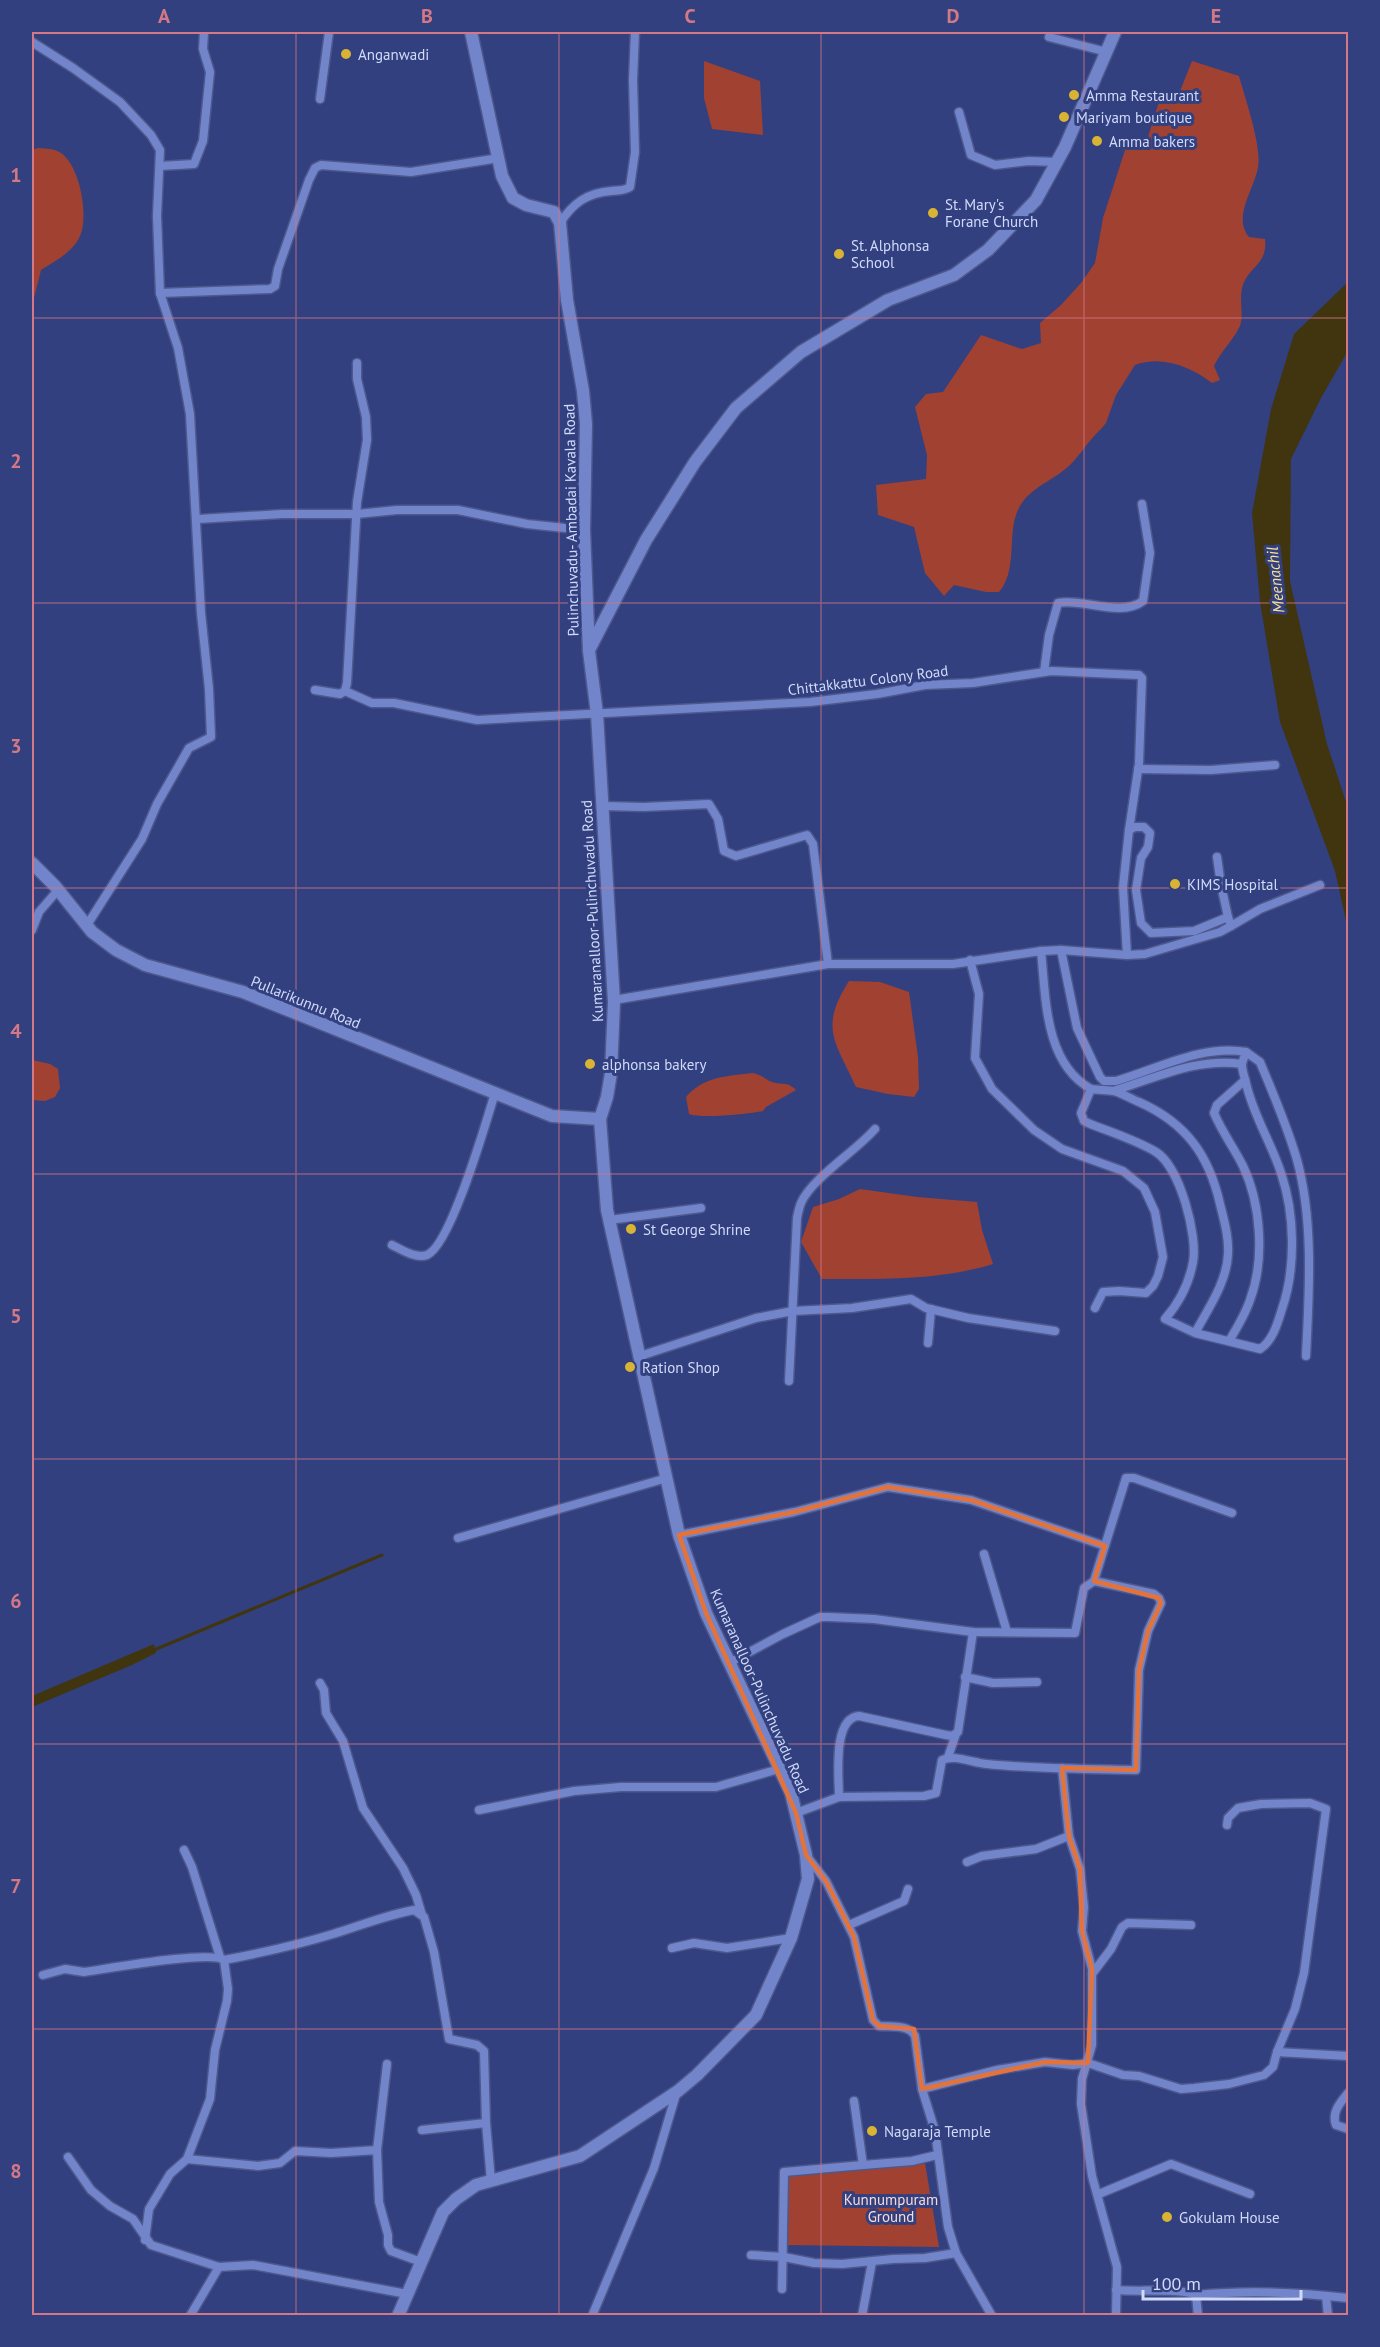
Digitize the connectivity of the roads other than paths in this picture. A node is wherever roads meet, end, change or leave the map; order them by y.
1 (204, 32) edge
2 (329, 32) edge
3 (471, 32) edge
4 (634, 32) edge
5 (1115, 32) edge
6 (1049, 37) dead end
7 (32, 42) edge
8 (1107, 52) junction
9 (320, 99) dead end
10 (959, 112) dead end
11 (499, 158) junction
12 (1056, 162) junction
13 (160, 166) junction
14 (560, 223) junction
15 (160, 293) junction
16 (357, 363) dead end
17 (1142, 504) dead end
18 (357, 514) junction
19 (198, 519) junction
20 (584, 530) junction
21 (589, 651) junction
22 (1044, 672) junction
23 (315, 690) dead end
24 (345, 691) junction
25 (597, 714) junction
26 (1275, 765) dead end
27 (1138, 769) junction
28 (602, 806) junction
29 (1129, 830) junction
30 (1217, 857) dead end
31 (32, 863) edge
32 (1320, 885) dead end
33 (58, 890) junction
34 (1229, 921) junction
35 (87, 925) junction
36 (32, 930) edge
37 (1061, 950) junction
38 (1041, 951) junction
39 (1127, 955) junction
40 (970, 960) junction
41 (828, 964) junction
42 (614, 1000) junction
43 (1246, 1052) junction
44 (1242, 1064) junction
45 (1245, 1080) junction
46 (1091, 1089) junction
47 (1113, 1091) junction
48 (495, 1093) junction
49 (600, 1119) junction
50 (875, 1129) dead end
51 (700, 1208) dead end
52 (609, 1220) junction
53 (392, 1245) dead end
54 (1095, 1308) dead end
55 (932, 1309) junction
56 (793, 1311) junction
57 (1055, 1331) dead end
58 (1195, 1333) junction
59 (1229, 1341) junction
60 (928, 1342) dead end
61 (640, 1356) junction
62 (1306, 1356) dead end
63 (789, 1381) dead end
64 (667, 1478) junction
65 (1232, 1514) dead end
66 (679, 1534) junction
67 (458, 1538) dead end
68 (1105, 1546) junction
69 (984, 1554) dead end
70 (1094, 1581) junction
71 (972, 1632) junction
72 (1007, 1632) junction
73 (729, 1663) junction
74 (965, 1677) junction
75 (1037, 1682) dead end
76 (320, 1683) dead end
77 (956, 1734) junction
78 (948, 1757) junction
79 (1062, 1768) junction
80 (779, 1769) junction
81 (839, 1797) junction
82 (479, 1810) dead end
83 (796, 1813) junction
84 (1227, 1825) dead end
85 (1069, 1836) junction
86 (184, 1850) dead end
87 (806, 1855) junction
88 (967, 1862) dead end
89 (908, 1889) dead end
90 (422, 1915) junction
91 (849, 1924) junction
92 (1191, 1925) dead end
93 (791, 1938) junction
94 (672, 1948) dead end
95 (222, 1959) junction
96 (1092, 1974) junction
97 (43, 1975) dead end
98 (1277, 2052) junction
99 (1348, 2056) edge
100 (1088, 2063) junction
101 (387, 2064) dead end
102 (922, 2089) junction
103 (678, 2091) junction
104 (1348, 2093) edge
105 (854, 2101) dead end
106 (486, 2123) junction
107 (1348, 2129) edge
108 (422, 2130) dead end
109 (377, 2150) junction
110 (937, 2155) junction
111 (68, 2157) dead end
112 (187, 2159) junction
113 (863, 2165) junction
114 (491, 2181) junction
115 (1099, 2194) junction
116 (1250, 2194) dead end
117 (145, 2240) junction
118 (956, 2253) junction
119 (752, 2255) dead end
120 (784, 2257) junction
121 (421, 2262) junction
122 (872, 2262) junction
123 (219, 2267) junction
124 (782, 2289) dead end
125 (1116, 2290) junction
126 (407, 2294) junction
127 (1196, 2295) junction
128 (1326, 2296) junction
129 (1348, 2298) edge
130 (190, 2316) edge
131 (398, 2316) edge
132 (592, 2316) edge
133 (862, 2316) edge
134 (992, 2316) edge
135 (1116, 2316) edge
136 (1198, 2316) edge
137 (1328, 2316) edge

1 - 13 street
2 - 9 street
3 - 11 main road
4 - 14 street
5 - 8 main road
6 - 8 street
7 - 13 street
8 - 12 main road
10 - 12 street
11 - 14 main road
11 - 15 street
12 - 21 main road
13 - 15 street
14 - 20 main road, Pulinchuvadu- Ambadai Kavala Road
15 - 19 street
16 - 18 street
17 - 22 street
18 - 19 street
18 - 20 street
18 - 24 street
19 - 35 street
20 - 21 main road, Pulinchuvadu- Ambadai Kavala Road
21 - 25 main road, Kumaranalloor-Pulinchuvadu Road
22 - 25 street, Chittakkattu Colony Road
22 - 27 street, Chittakkattu Colony Road
23 - 24 street
24 - 25 street, Chittakkattu Colony Road
25 - 28 main road, Kumaranalloor-Pulinchuvadu Road
26 - 27 street
27 - 29 street
28 - 41 street
28 - 42 main road, Kumaranalloor-Pulinchuvadu Road
29 - 34 street
29 - 39 street
30 - 34 street
31 - 33 main road, Pullarikunnu Road
32 - 34 street
33 - 35 main road, Pullarikunnu Road
33 - 36 street
34 - 39 street
35 - 48 main road, Pullarikunnu Road
37 - 38 street
37 - 39 street
37 - 43 street
38 - 40 street
38 - 46 street
40 - 41 street
40 - 54 street
41 - 42 street
42 - 49 main road, Kumaranalloor-Pulinchuvadu Road
43 - 44 street
43 - 62 street
44 - 45 street
44 - 47 street
45 - 59 street
45 - 59 street
46 - 47 street
46 - 58 street
47 - 58 street
48 - 49 main road, Pullarikunnu Road
48 - 53 street
49 - 52 main road, Kumaranalloor-Pulinchuvadu Road
50 - 56 street
51 - 52 street
52 - 61 main road, Kumaranalloor-Pulinchuvadu Road
55 - 56 street
55 - 57 street
55 - 60 street
56 - 61 street
56 - 63 street
58 - 59 street
61 - 64 main road, Kumaranalloor-Pulinchuvadu Road
64 - 66 main road, Kumaranalloor-Pulinchuvadu Road
64 - 67 street
65 - 68 street
66 - 68 street
66 - 73 main road, Kumaranalloor-Pulinchuvadu Road
68 - 70 street
69 - 72 street
70 - 72 street
70 - 79 street
71 - 72 street
71 - 73 street
71 - 74 street
73 - 80 main road, Kumaranalloor-Pulinchuvadu Road
74 - 75 street
74 - 77 street
76 - 90 street
77 - 78 street
77 - 81 street
78 - 79 street
78 - 81 street
79 - 85 street
80 - 82 street
80 - 83 main road, Kumaranalloor-Pulinchuvadu Road
81 - 83 street
83 - 87 main road, Kumaranalloor-Pulinchuvadu Road
84 - 98 street
85 - 88 street
85 - 96 street
86 - 95 street
87 - 91 street
87 - 93 main road, Kumaranalloor-Pulinchuvadu Road
89 - 91 street
90 - 95 street
90 - 106 street
91 - 102 street
92 - 96 street
93 - 94 street
93 - 103 main road, Kumaranalloor-Pulinchuvadu Road
95 - 97 street
95 - 112 street
96 - 100 street
98 - 99 street
98 - 100 street
100 - 102 street
100 - 115 street
101 - 109 street
102 - 110 street
103 - 114 main road, Kumaranalloor-Pulinchuvadu Road
103 - 132 street
104 - 107 street
105 - 113 street
106 - 108 street
106 - 114 street
109 - 112 street
109 - 121 street
110 - 113 street
110 - 118 street
111 - 117 street
112 - 117 street
113 - 120 street
114 - 121 main road, Kumaranalloor-Pulinchuvadu Road
115 - 116 street
115 - 125 street
117 - 123 street
118 - 122 street
118 - 134 street
119 - 120 street
120 - 122 street
120 - 124 street
121 - 126 main road, Kumaranalloor-Pulinchuvadu Road
122 - 133 street
123 - 126 street
123 - 130 street
125 - 127 street
125 - 135 street
126 - 131 main road, Kumaranalloor-Pulinchuvadu Road
127 - 128 street
127 - 136 street
128 - 129 street
128 - 137 street

